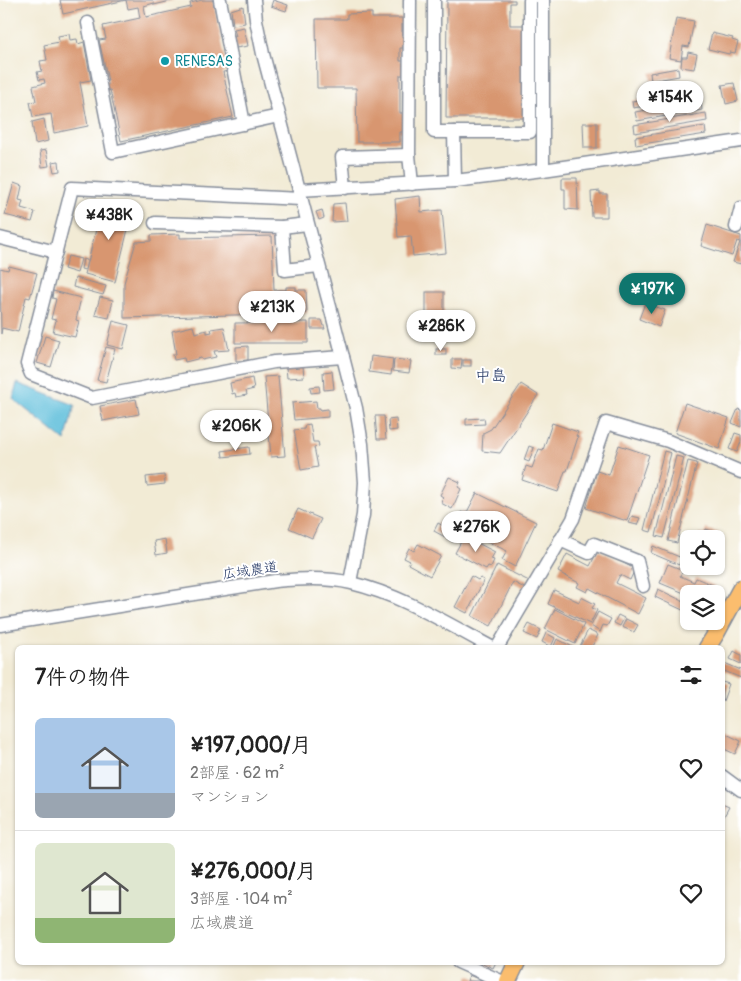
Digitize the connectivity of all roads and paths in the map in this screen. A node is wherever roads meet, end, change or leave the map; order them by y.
1 (220, 0) edge
2 (254, 0) edge
3 (410, 0) edge
4 (434, 0) edge
5 (530, 0) edge
6 (543, 0) edge
7 (88, 23) dead end
8 (278, 116) junction
9 (244, 124) junction
10 (454, 132) junction
11 (741, 141) edge
12 (409, 155) junction
13 (543, 170) junction
14 (455, 181) junction
15 (412, 184) junction
16 (345, 188) junction
17 (300, 194) junction
18 (741, 208) edge
19 (155, 223) dead end
20 (307, 224) junction
21 (282, 227) junction
22 (736, 227) dead end
23 (0, 238) edge
24 (56, 252) junction
25 (318, 266) junction
26 (343, 357) junction
27 (741, 472) edge
28 (560, 540) junction
29 (350, 582) junction
30 (643, 586) dead end
31 (741, 588) edge
32 (0, 625) edge
33 (487, 645) edge
34 (500, 645) edge
35 (709, 645) edge
36 (725, 778) edge
37 (741, 790) edge
38 (465, 965) edge
39 (516, 965) edge
40 (500, 981) edge
41 (508, 981) edge

1 - 9 street
2 - 8 street
3 - 12 street
4 - 10 street
5 - 10 street
6 - 13 street
7 - 9 street
8 - 9 street
8 - 17 street
10 - 14 street
11 - 13 street
12 - 15 street
12 - 16 street
13 - 14 street
14 - 15 street
15 - 16 street
16 - 17 street
17 - 20 street
17 - 24 street
18 - 22 street
19 - 21 street
20 - 21 street
20 - 25 street
21 - 25 street
23 - 24 street
24 - 26 street
25 - 26 street
26 - 29 street
27 - 28 street
28 - 30 street
28 - 34 street
29 - 32 street, 広域農道
29 - 33 street, 広域農道
31 - 35 main road
36 - 37 street
38 - 40 street
39 - 41 main road

